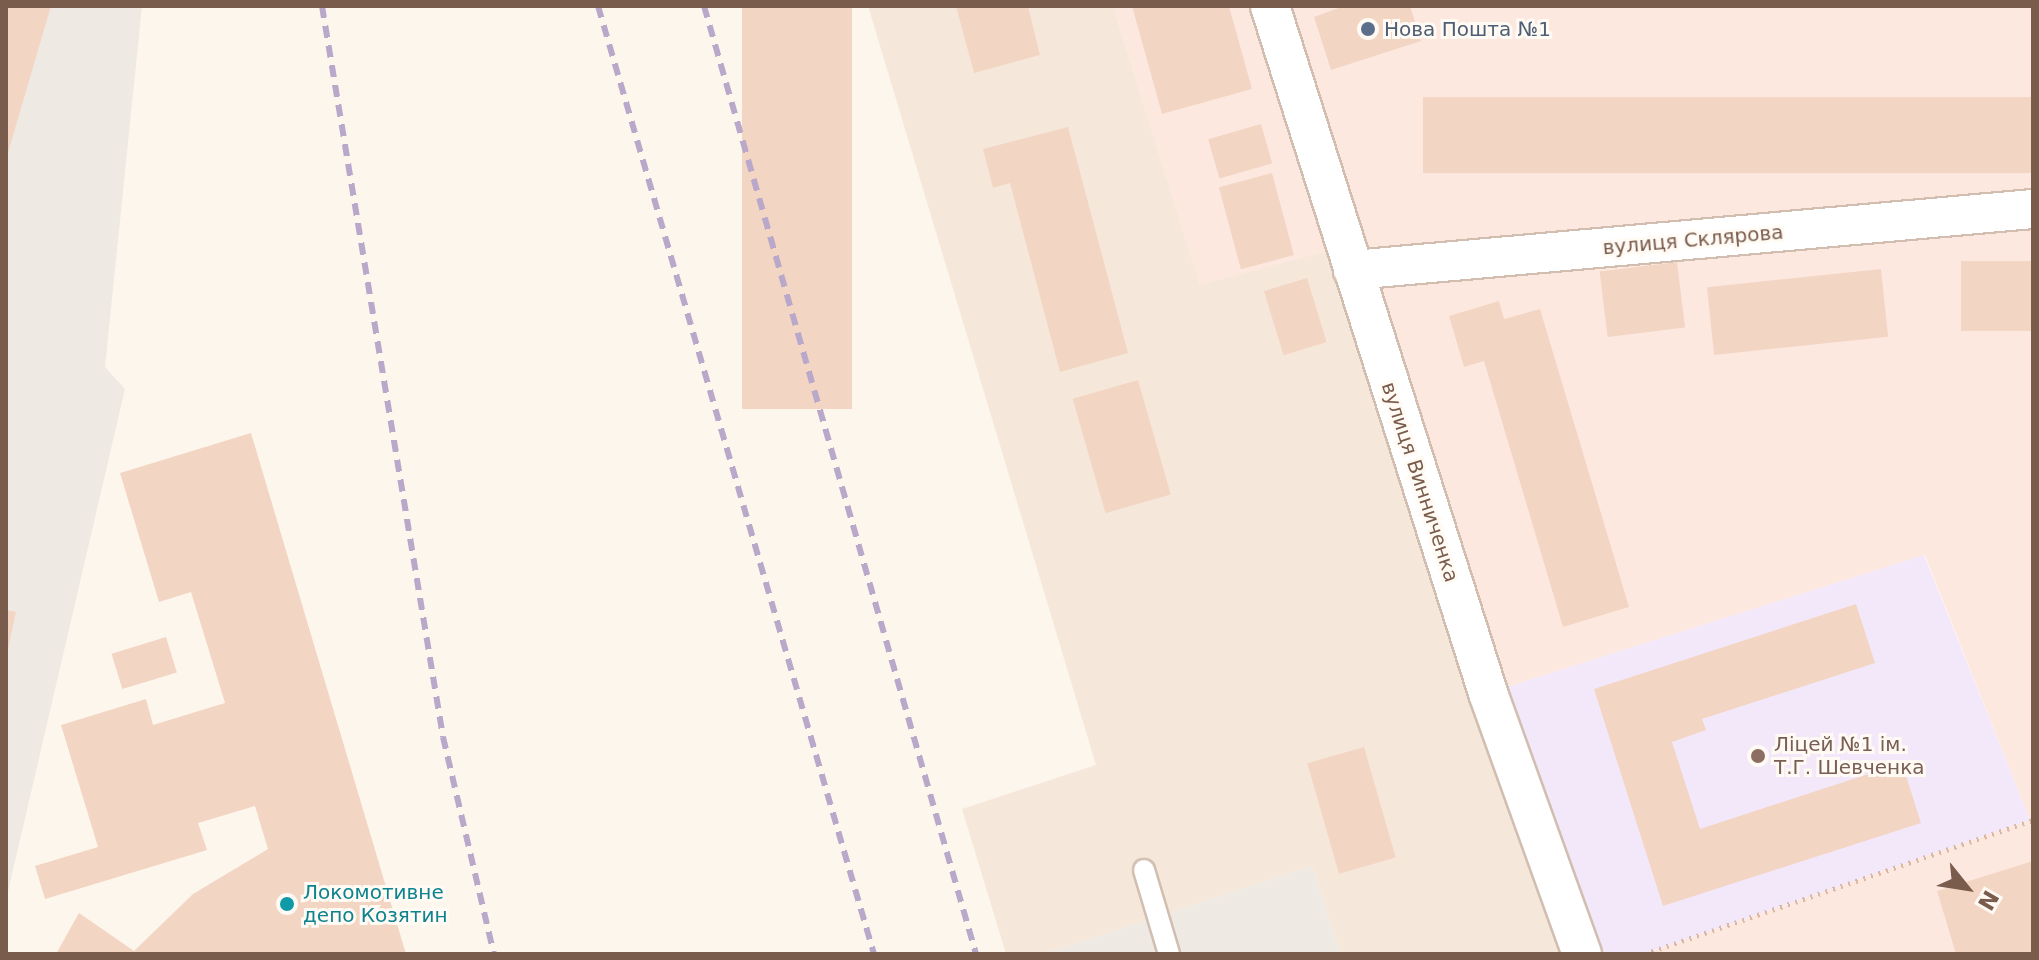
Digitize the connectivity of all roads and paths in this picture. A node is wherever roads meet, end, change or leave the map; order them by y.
1 (1270, 6) edge
2 (2033, 209) edge
3 (1353, 270) junction
4 (2033, 820) edge
5 (1144, 870) dead end
6 (1169, 954) edge
7 (1582, 954) edge
8 (1644, 954) edge

1 - 3 street, вулиця Винниченка
2 - 3 street, вулиця Склярова
3 - 7 street, вулиця Винниченка
4 - 8 path
5 - 6 lane

